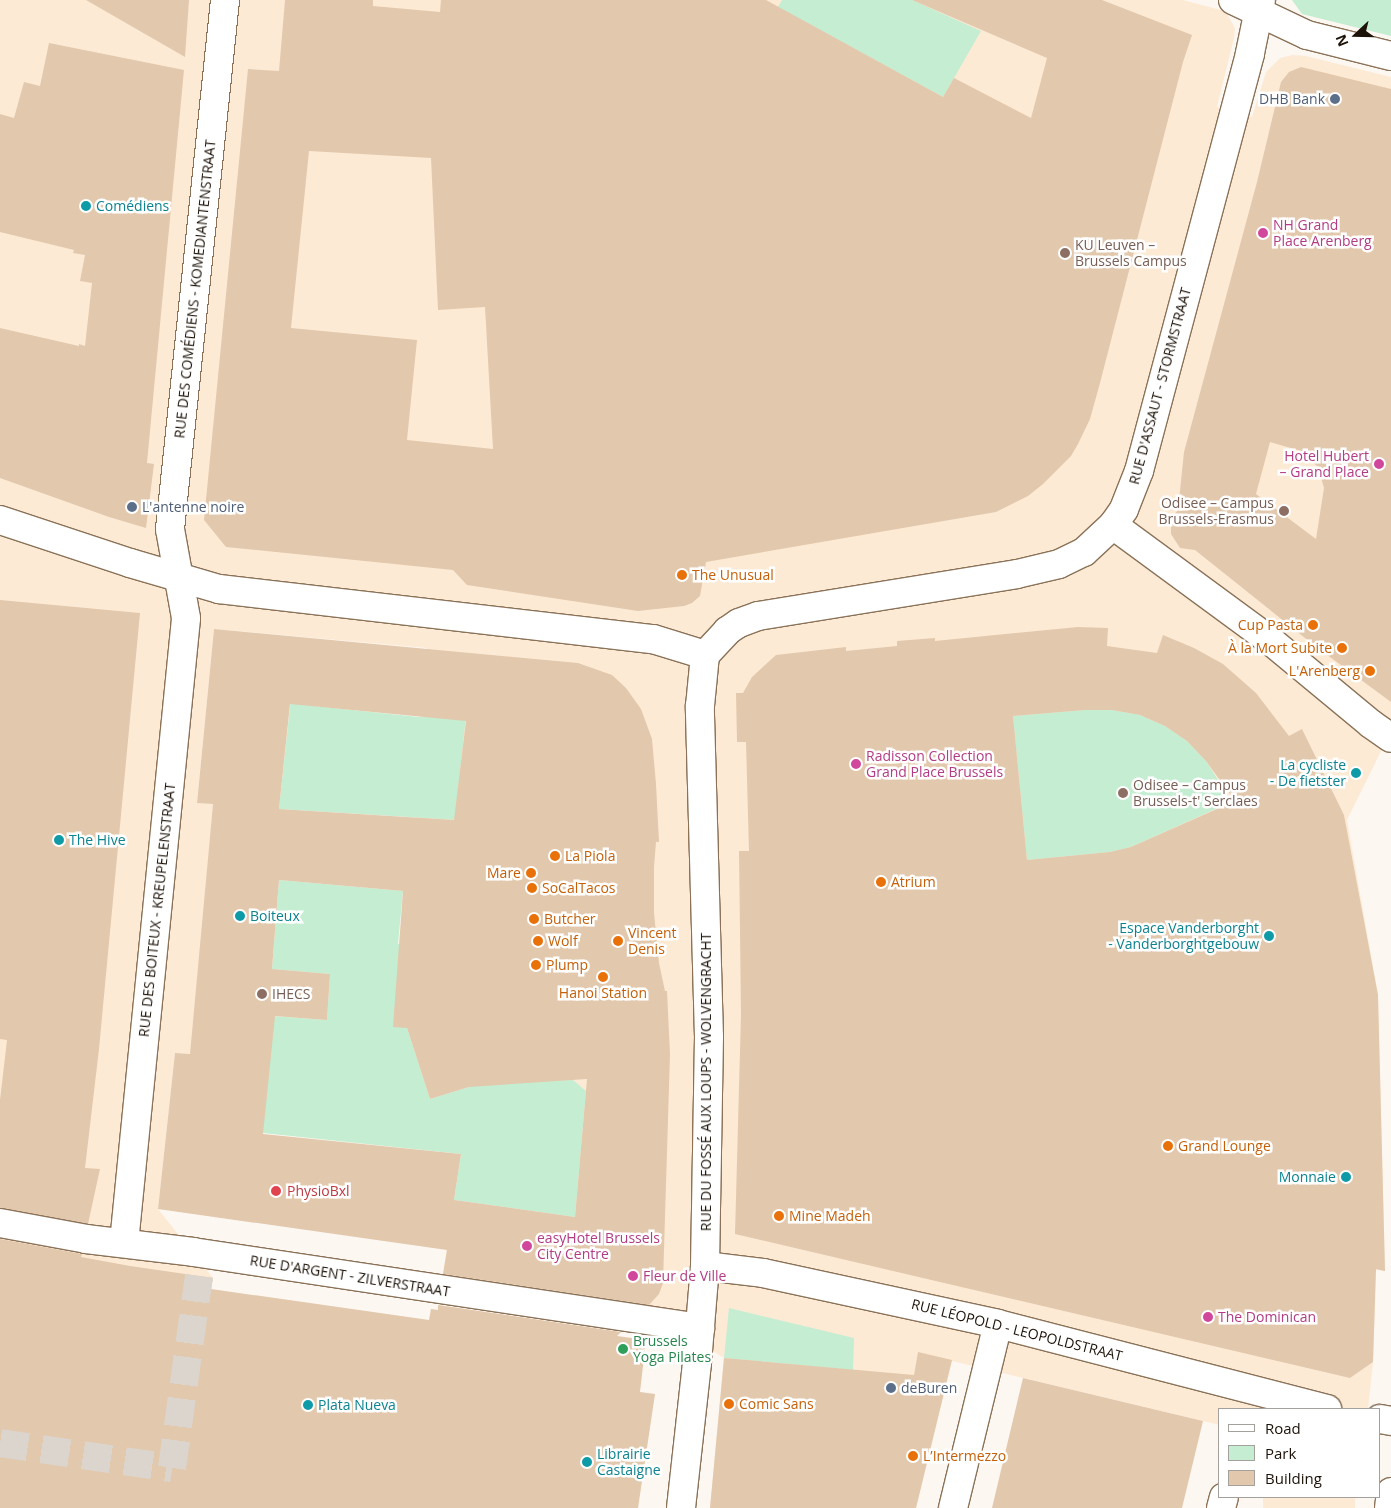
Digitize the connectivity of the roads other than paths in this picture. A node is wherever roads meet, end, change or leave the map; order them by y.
1 (225, 0) edge
2 (1233, 0) edge
3 (1260, 6) edge
4 (1391, 56) edge
5 (0, 520) edge
6 (1112, 525) junction
7 (178, 578) junction
8 (705, 655) junction
9 (1391, 738) edge
10 (0, 1223) edge
11 (124, 1243) junction
12 (704, 1266) junction
13 (998, 1324) junction
14 (700, 1328) junction
15 (1250, 1399) edge
16 (1319, 1408) edge
17 (1391, 1492) edge
18 (681, 1508) edge
19 (953, 1508) edge
20 (1389, 1508) edge

1 - 7 street, RUE DES COMÉDIENS - KOMEDIANTENSTRAAT
2 - 3 street
3 - 4 street
3 - 6 street, RUE D'ASSAUT - STORMSTRAAT
5 - 7 street
6 - 8 street, RUE D'ASSAUT - STORMSTRAAT
6 - 9 street
7 - 8 street
7 - 11 street, RUE DES BOITEUX - KREUPELENSTRAAT
8 - 12 street, RUE DU FOSSÉ AUX LOUPS - WOLVENGRACHT
10 - 11 street, RUE D'ARGENT - ZILVERSTRAAT
11 - 14 street, RUE D'ARGENT - ZILVERSTRAAT
12 - 13 street, RUE LÉOPOLD - LEOPOLDSTRAAT
12 - 14 street, RUE DU FOSSÉ AUX LOUPS - WOLVENGRACHT
13 - 15 street, RUE LÉOPOLD - LEOPOLDSTRAAT
13 - 19 street
14 - 18 street, RUE DU FOSSÉ AUX LOUPS - WOLVENGRACHT
15 - 16 street, RUE LÉOPOLD - LEOPOLDSTRAAT
17 - 20 street

